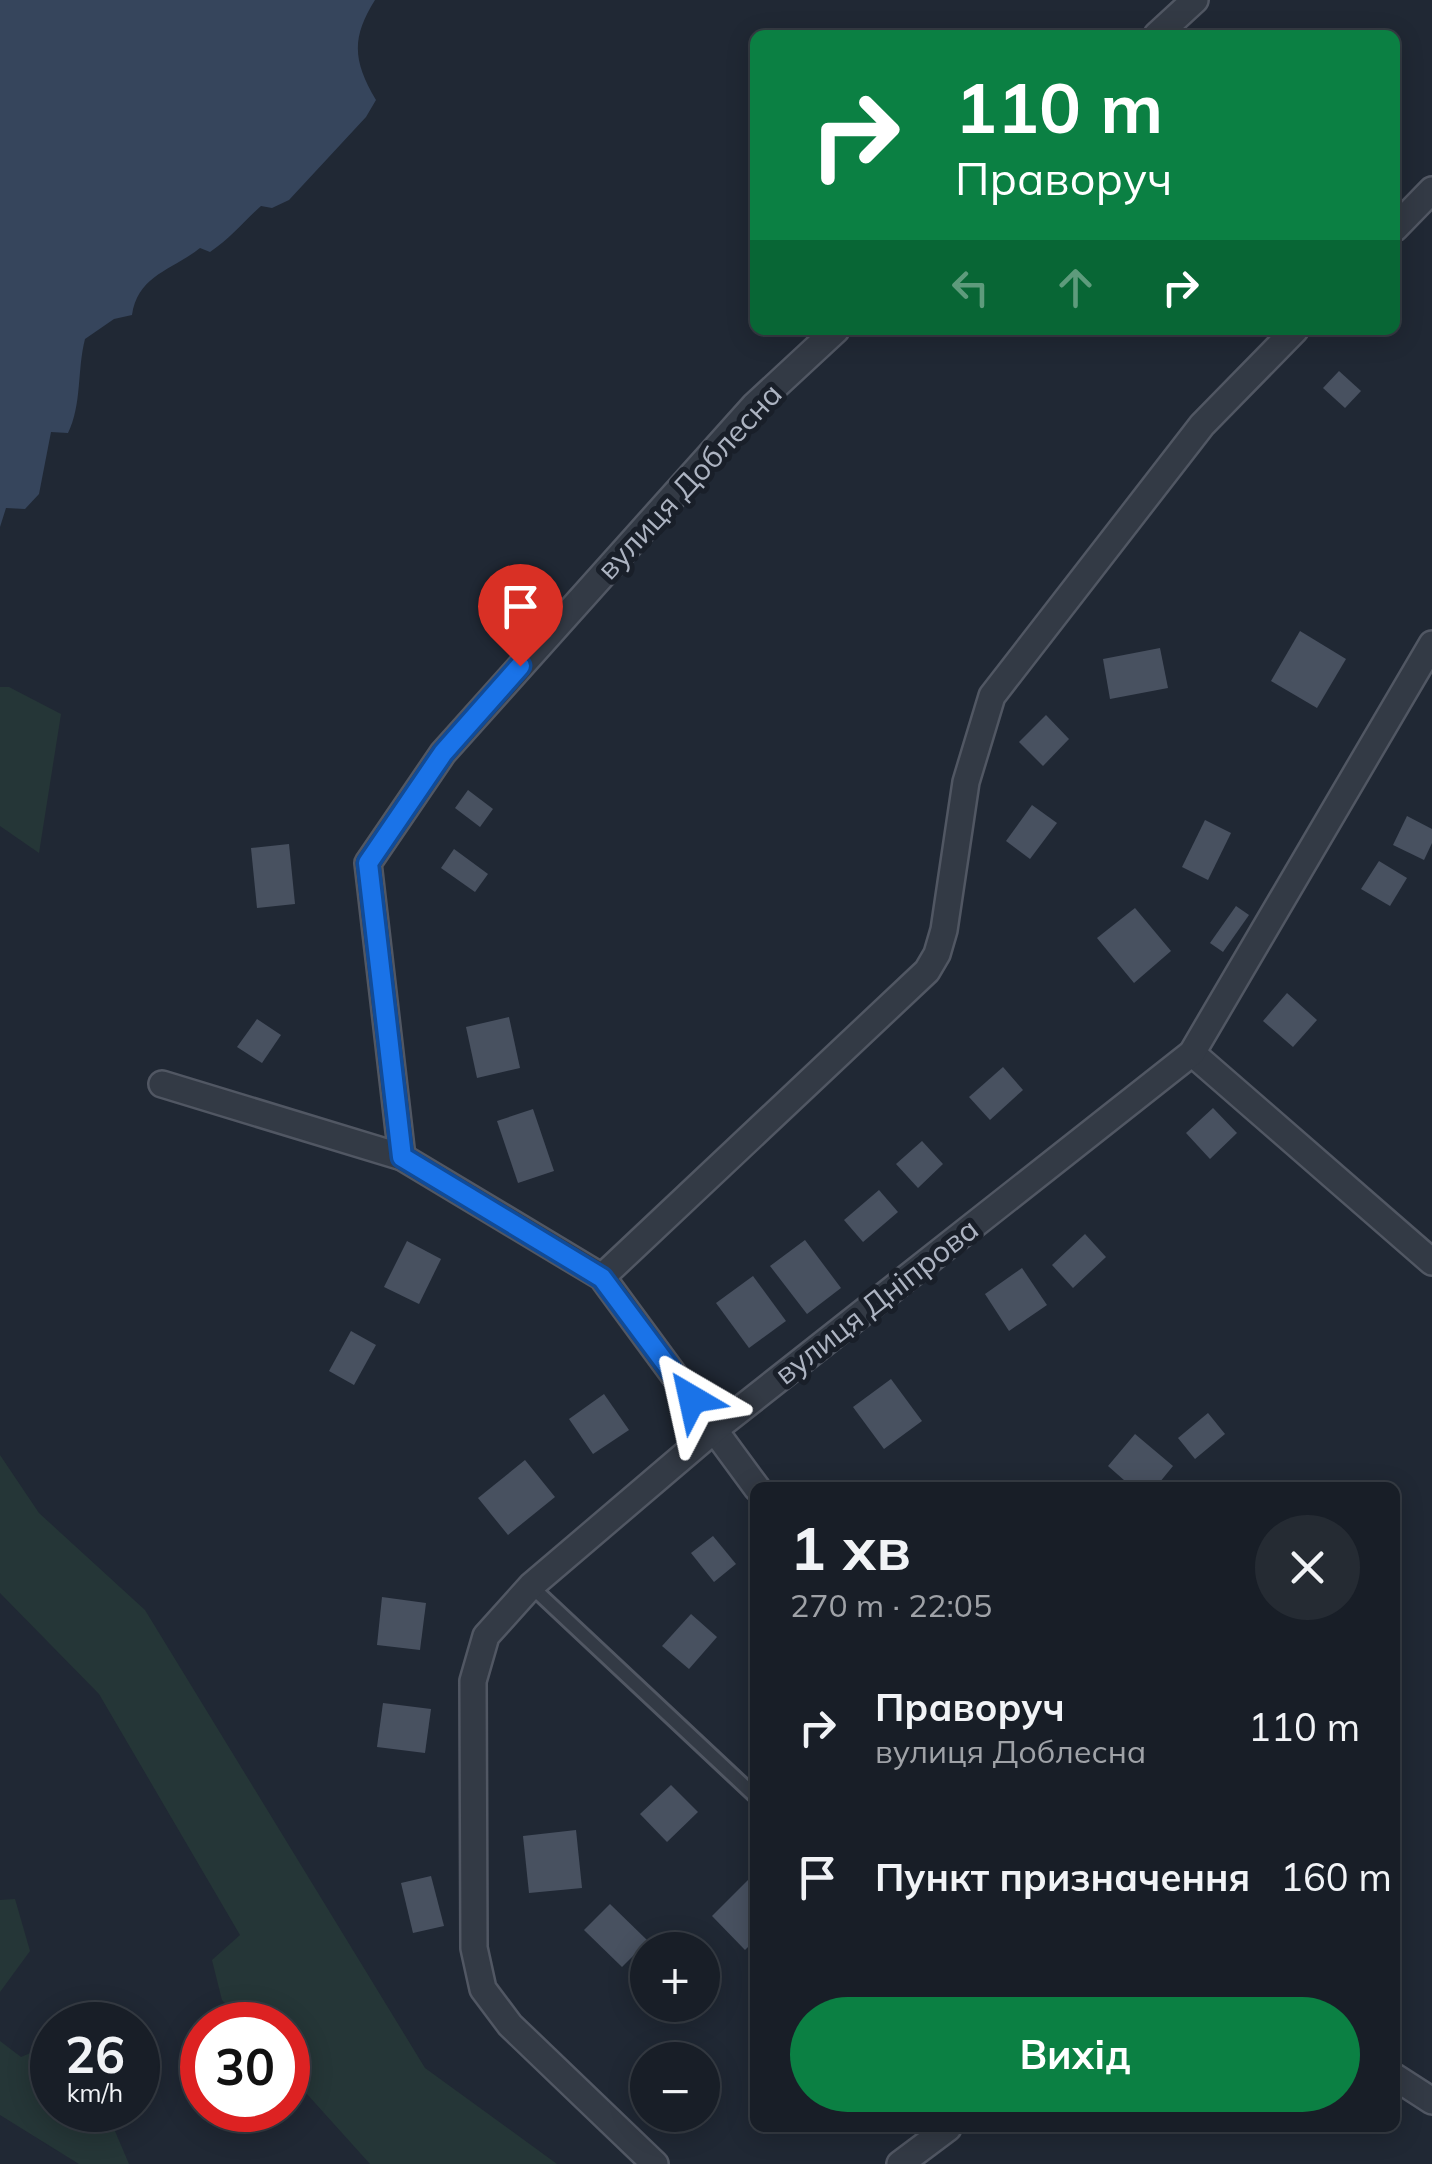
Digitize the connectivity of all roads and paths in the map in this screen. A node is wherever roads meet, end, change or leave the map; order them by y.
1 (1195, 0) edge
2 (1162, 30) edge
3 (1432, 190) edge
4 (1400, 223) edge
5 (831, 335) edge
6 (1290, 335) edge
7 (1432, 644) edge
8 (1192, 1052) junction
9 (162, 1084) dead end
10 (402, 1157) junction
11 (1432, 1262) edge
12 (602, 1278) junction
13 (714, 1430) junction
14 (753, 1482) edge
15 (531, 1586) junction
16 (750, 1791) edge
17 (1400, 2080) edge
18 (1432, 2101) edge
19 (943, 2132) edge
20 (655, 2164) edge
21 (900, 2164) edge

1 - 2 street
3 - 4 street
5 - 10 street, вулиця Доблесна
6 - 12 street
7 - 8 street, вулиця Дніпрова
8 - 11 street
8 - 13 street, вулиця Дніпрова
9 - 10 street
10 - 12 street
12 - 13 street
13 - 14 street
13 - 15 street, вулиця Дніпрова
15 - 16 lane
15 - 20 street, вулиця Дніпрова
17 - 18 street
19 - 21 street

